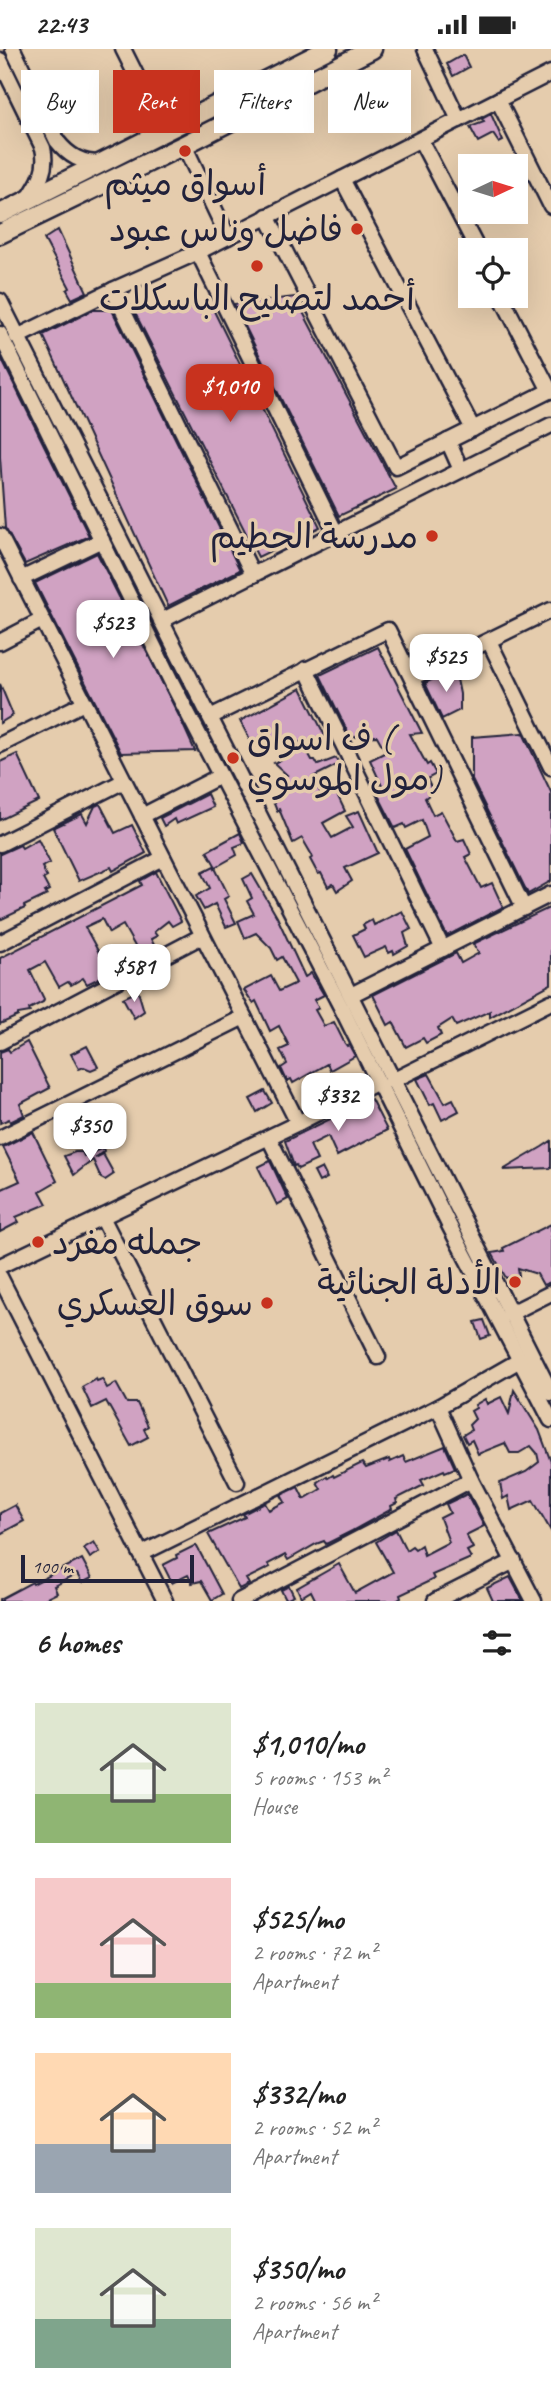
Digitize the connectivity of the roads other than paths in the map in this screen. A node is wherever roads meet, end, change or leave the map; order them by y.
1 (13, 49) edge
2 (123, 49) edge
3 (372, 49) edge
4 (425, 49) edge
5 (321, 53) edge
6 (0, 60) edge
7 (134, 70) edge
8 (286, 70) edge
9 (551, 73) edge
10 (318, 76) junction
11 (314, 78) edge
12 (498, 100) junction
13 (459, 120) junction
14 (214, 129) edge
15 (160, 133) edge
16 (421, 141) junction
17 (184, 145) junction
18 (102, 163) junction
19 (342, 179) junction
20 (27, 201) junction
21 (551, 206) edge
22 (267, 216) junction
23 (2, 229) edge
24 (228, 237) junction
25 (472, 238) edge
26 (198, 252) junction
27 (113, 290) junction
28 (0, 301) edge
29 (507, 308) edge
30 (0, 334) edge
31 (17, 337) junction
32 (551, 391) edge
33 (551, 425) edge
34 (472, 429) junction
35 (448, 441) junction
36 (461, 470) junction
37 (336, 533) junction
38 (102, 540) junction
39 (1, 542) edge
40 (253, 575) junction
41 (21, 579) junction
42 (551, 610) edge
43 (43, 620) junction
44 (161, 621) junction
45 (489, 641) junction
46 (0, 642) edge
47 (306, 669) junction
48 (412, 678) junction
49 (84, 703) junction
50 (210, 716) junction
51 (0, 745) edge
52 (551, 767) edge
53 (220, 776) junction
54 (124, 781) junction
55 (253, 802) junction
56 (238, 809) junction
57 (142, 816) junction
58 (266, 828) junction
59 (251, 836) junction
60 (0, 844) edge
61 (163, 858) junction
62 (551, 894) edge
63 (524, 908) junction
64 (202, 936) junction
65 (0, 943) edge
66 (443, 949) junction
67 (351, 995) junction
68 (551, 1002) edge
69 (244, 1017) junction
70 (0, 1042) edge
71 (385, 1082) junction
72 (298, 1123) junction
73 (0, 1138) edge
74 (269, 1138) junction
75 (102, 1217) junction
76 (0, 1266) edge
77 (0, 1277) edge
78 (551, 1293) edge
79 (509, 1314) junction
80 (378, 1357) dead end
81 (520, 1360) junction
82 (550, 1390) edge
83 (438, 1408) junction
84 (551, 1420) edge
85 (471, 1480) junction
86 (237, 1482) dead end
87 (141, 1554) junction
88 (514, 1561) junction
89 (165, 1601) edge
90 (239, 1601) edge
91 (435, 1601) edge
92 (534, 1601) edge

1 - 18 street
2 - 7 street
3 - 10 main road
4 - 13 street
5 - 8 main road
5 - 10 main road
6 - 20 street
9 - 12 street
10 - 11 main road
12 - 13 street
12 - 21 street
13 - 16 street
14 - 17 main road
15 - 18 main road
16 - 19 street
16 - 25 street
17 - 23 main road
17 - 24 street
18 - 20 main road
19 - 22 street
19 - 34 street
20 - 23 main road
22 - 24 street
22 - 35 street
24 - 26 street
26 - 27 street
26 - 37 street
27 - 31 street
27 - 40 street
28 - 31 street
29 - 32 street
30 - 38 street
31 - 44 street
32 - 34 street
33 - 36 street
34 - 35 street
35 - 36 street
36 - 37 street
37 - 40 street
38 - 41 street
38 - 53 street
39 - 41 street
40 - 44 street
41 - 43 street
42 - 45 street
43 - 46 street
43 - 49 street
44 - 50 street
45 - 48 street
45 - 52 street
47 - 48 street
47 - 50 street
47 - 66 street
48 - 63 street
49 - 51 street
49 - 54 street
50 - 55 street
53 - 56 street
53 - 57 street
54 - 57 street
54 - 60 street
55 - 56 street
55 - 58 street
56 - 59 street
57 - 61 street
58 - 59 street
58 - 67 street
59 - 71 street
61 - 64 street
61 - 65 street
62 - 63 street
63 - 66 street
64 - 69 street
64 - 70 street
66 - 67 street
67 - 71 street
68 - 71 street
69 - 72 street
69 - 73 street
71 - 72 street
71 - 79 street
71 - 81 street
72 - 74 street
74 - 75 street
74 - 80 street
75 - 76 street
75 - 86 street
77 - 87 street
78 - 79 street
79 - 82 street
81 - 83 street
81 - 84 street
83 - 85 street
83 - 87 street
85 - 88 street
85 - 90 street
87 - 89 street
88 - 91 street
88 - 92 street

